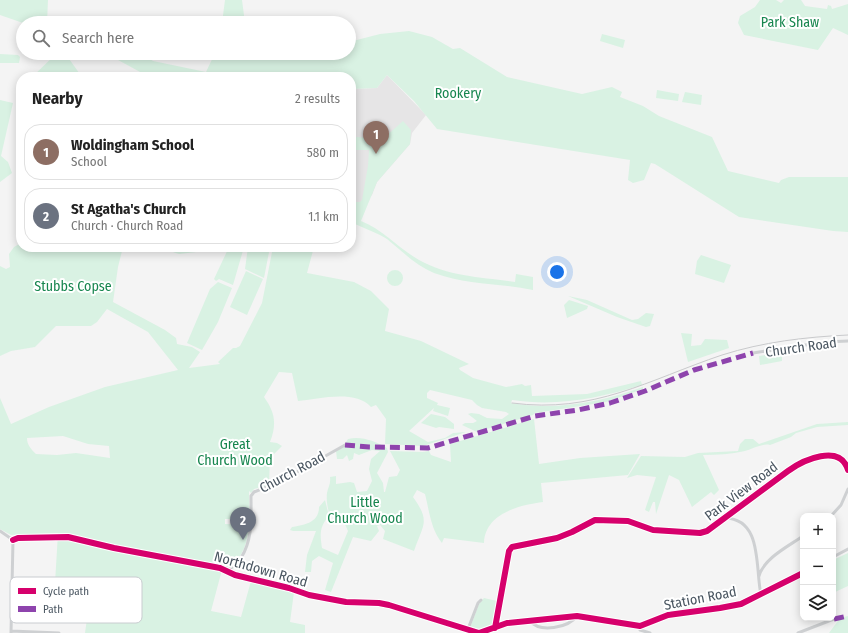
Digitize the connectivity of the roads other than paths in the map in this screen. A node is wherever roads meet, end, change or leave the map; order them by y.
1 (848, 341) edge
2 (753, 353) dead end
3 (345, 445) dead end
4 (848, 470) edge
5 (848, 489) edge
6 (834, 513) edge
7 (725, 518) junction
8 (0, 531) edge
9 (800, 538) edge
10 (13, 540) junction
11 (848, 549) edge
12 (836, 555) edge
13 (228, 571) junction
14 (800, 574) edge
15 (12, 577) edge
16 (758, 581) junction
17 (761, 594) junction
18 (481, 600) dead end
19 (577, 616) junction
20 (530, 621) junction
21 (829, 621) edge
22 (494, 628) junction
23 (468, 629) junction
24 (640, 630) edge
25 (11, 632) edge
26 (486, 632) edge
27 (59, 633) edge
28 (478, 633) edge
29 (650, 633) edge
30 (798, 633) edge

1 - 2 street, Church Road
3 - 13 street, Church Road
4 - 7 street, Park View Road
5 - 6 street
7 - 16 street
7 - 22 street, Park View Road
8 - 10 street
9 - 16 street
10 - 13 street, Northdown Road
10 - 15 street
11 - 12 street
13 - 23 street, Northdown Road
14 - 17 street, Station Road
16 - 17 street
17 - 24 street, Station Road
18 - 23 street
19 - 20 street
19 - 20 street
19 - 24 street
20 - 22 street
21 - 30 street
22 - 26 street
23 - 28 street, Northdown Road
24 - 29 street
25 - 27 street
26 - 28 street

